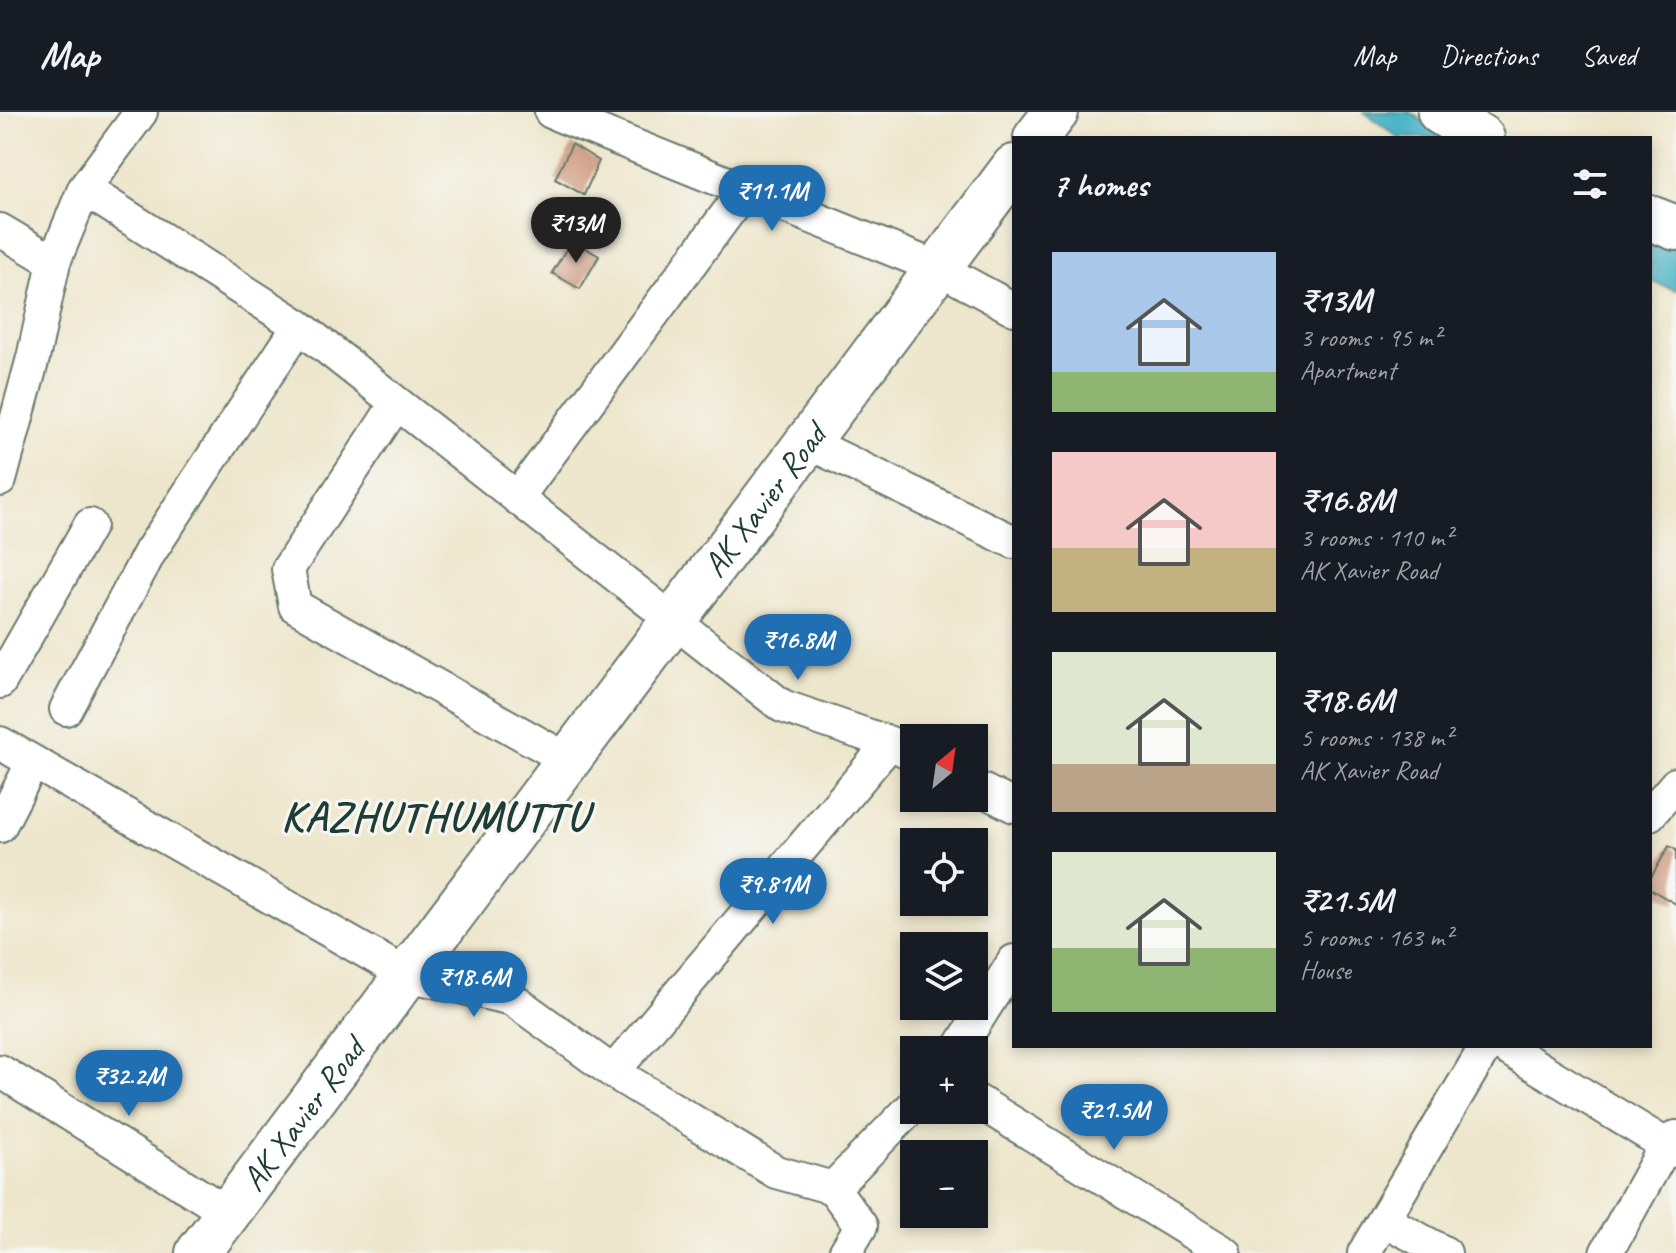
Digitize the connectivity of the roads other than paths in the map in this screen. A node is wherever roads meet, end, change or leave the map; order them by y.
1 (141, 112) edge
2 (551, 112) edge
3 (1056, 112) edge
4 (1443, 113) edge
5 (1038, 136) edge
6 (1479, 136) edge
7 (1012, 170) edge
8 (84, 189) junction
9 (744, 191) junction
10 (1652, 219) edge
11 (1676, 228) edge
12 (0, 230) edge
13 (54, 262) junction
14 (938, 268) junction
15 (1012, 308) edge
16 (299, 326) junction
17 (396, 404) junction
18 (807, 442) junction
19 (3, 460) edge
20 (517, 498) junction
21 (90, 525) dead end
22 (1012, 541) edge
23 (673, 621) junction
24 (0, 682) edge
25 (66, 709) dead end
26 (0, 743) edge
27 (900, 748) edge
28 (900, 751) edge
29 (568, 760) junction
30 (33, 762) junction
31 (1676, 784) edge
32 (988, 793) edge
33 (1012, 805) edge
34 (1652, 812) edge
35 (0, 826) edge
36 (1012, 964) edge
37 (407, 975) junction
38 (967, 1036) edge
39 (1485, 1048) edge
40 (1506, 1048) edge
41 (0, 1071) edge
42 (613, 1072) junction
43 (988, 1108) edge
44 (900, 1119) edge
45 (1673, 1144) edge
46 (833, 1188) junction
47 (228, 1213) junction
48 (1384, 1220) junction
49 (198, 1253) edge
50 (845, 1253) edge
51 (1225, 1253) edge
52 (1364, 1253) edge
53 (1445, 1253) edge
54 (1606, 1253) edge

1 - 8 street
2 - 9 street
3 - 5 main road
4 - 6 main road
7 - 14 main road, AK Xavier Road
8 - 13 street
8 - 16 street
9 - 14 street
9 - 20 street
10 - 11 main road
12 - 13 street
13 - 19 street
14 - 15 street
14 - 18 main road, AK Xavier Road
16 - 17 street
16 - 25 street
17 - 20 street
17 - 29 street
18 - 22 street
18 - 23 main road, AK Xavier Road
20 - 23 street
21 - 24 street
23 - 27 street
23 - 29 main road, AK Xavier Road
26 - 30 street
28 - 42 street
29 - 37 main road, AK Xavier Road
30 - 35 street
30 - 37 street
31 - 34 street
32 - 33 street
36 - 38 street
37 - 42 street
37 - 47 main road, AK Xavier Road
39 - 48 street
40 - 45 street
41 - 47 street
42 - 46 street
43 - 51 street
44 - 46 street
45 - 54 street
46 - 50 street
47 - 49 main road, AK Xavier Road
48 - 52 street
48 - 53 street

